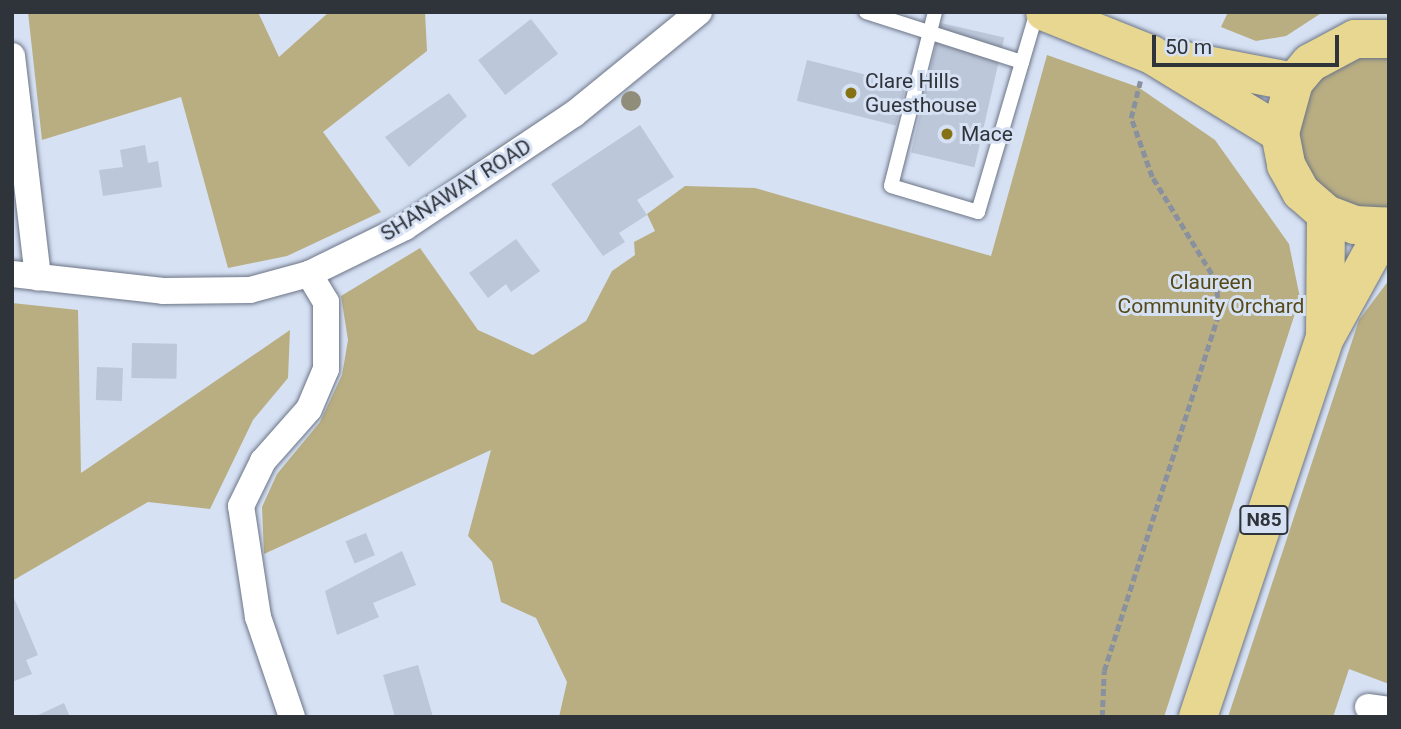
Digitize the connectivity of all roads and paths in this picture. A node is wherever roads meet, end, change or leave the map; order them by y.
1 (699, 12) edge
2 (866, 12) edge
3 (935, 12) edge
4 (1037, 12) edge
5 (1045, 12) edge
6 (1384, 34) edge
7 (929, 35) junction
8 (1152, 55) junction
9 (12, 56) edge
10 (1022, 62) junction
11 (1294, 82) junction
12 (1280, 133) junction
13 (1326, 214) junction
14 (1387, 227) edge
15 (12, 274) edge
16 (309, 274) junction
17 (38, 277) junction
18 (1325, 338) junction
19 (292, 717) edge
20 (1102, 717) edge
21 (1198, 717) edge

1 - 16 street, SHANAWAY ROAD
2 - 7 lane
3 - 7 lane
4 - 10 lane
5 - 8 main road
6 - 11 main road
7 - 10 lane
7 - 10 lane
8 - 11 main road
8 - 12 main road
8 - 20 path
9 - 17 street
11 - 12 main road
12 - 13 main road
13 - 14 main road, N85
13 - 18 main road, N85
14 - 18 main road, N85
15 - 17 street, SHANAWAY ROAD
16 - 17 street, SHANAWAY ROAD
16 - 19 street
18 - 21 main road, N85

